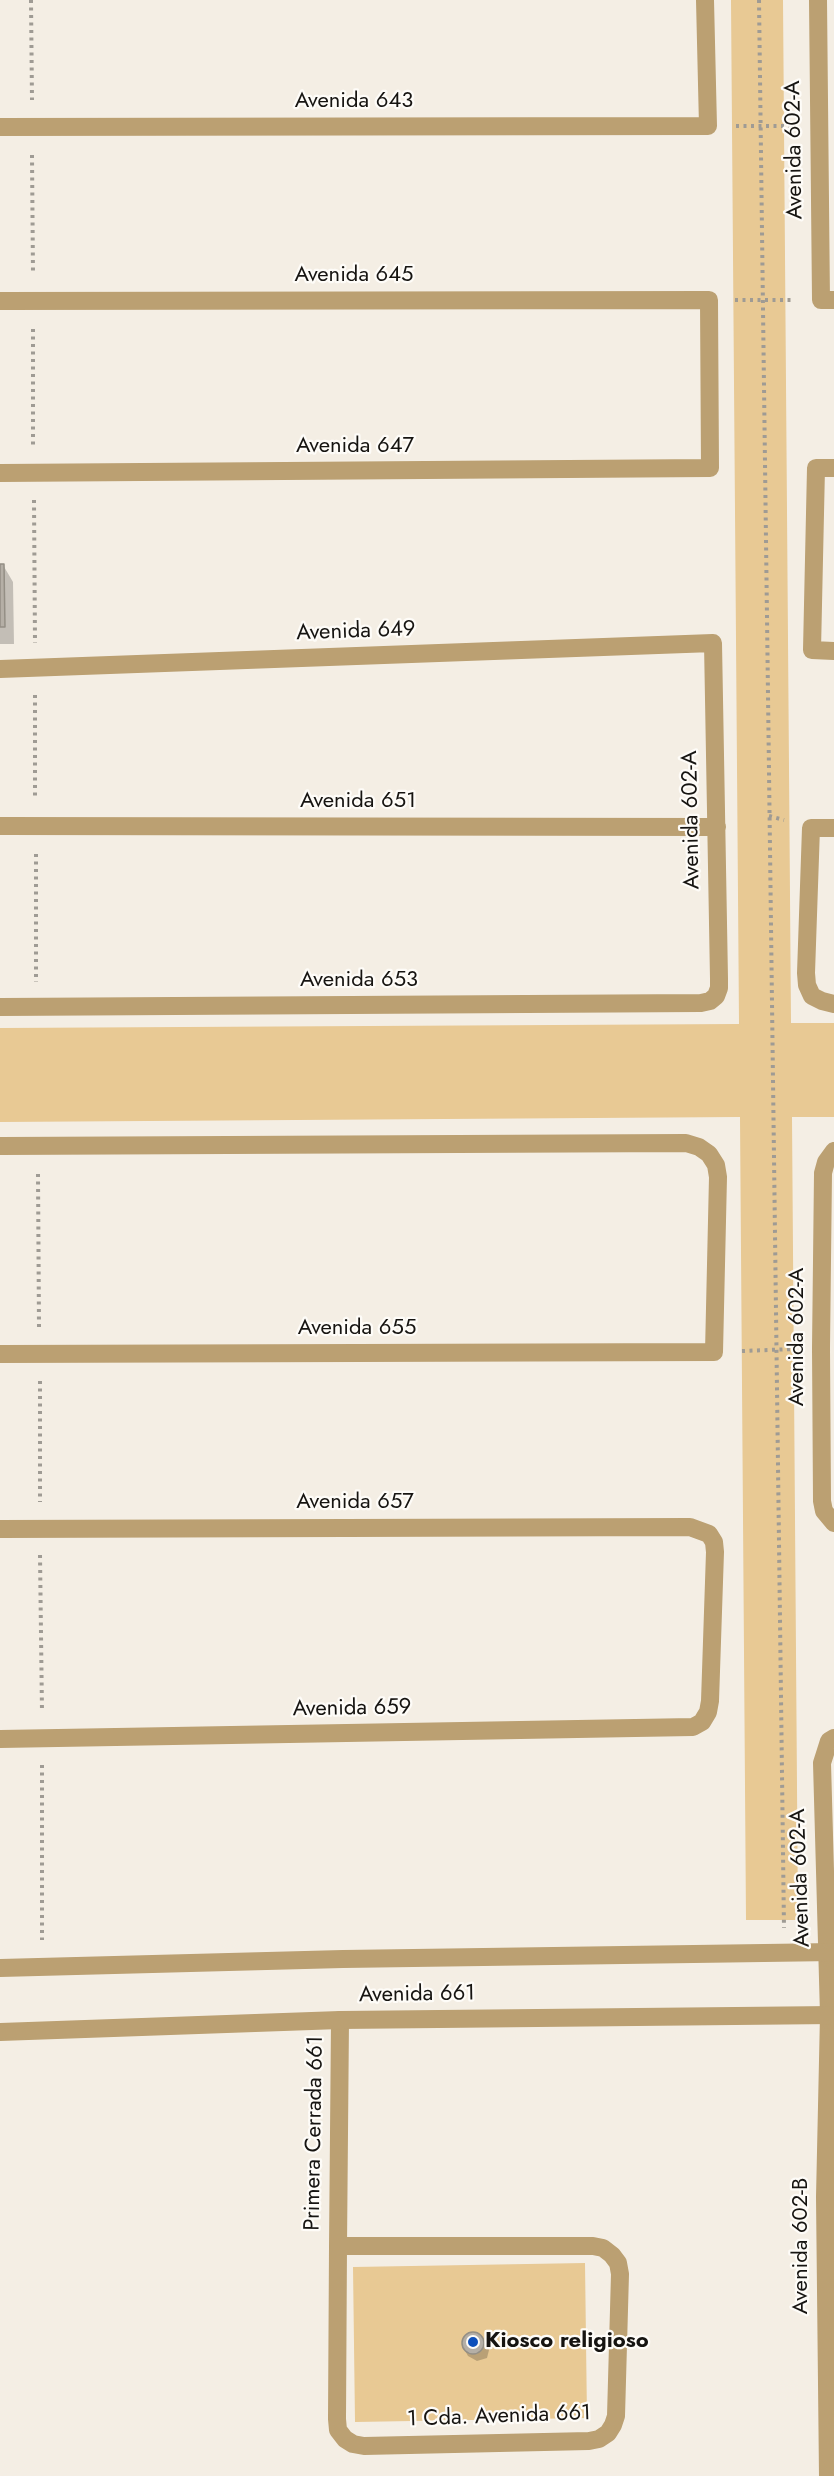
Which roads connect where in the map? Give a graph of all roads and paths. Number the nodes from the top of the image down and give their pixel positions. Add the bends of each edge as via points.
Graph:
1 (31, 0) edge
2 (705, 0) edge
3 (759, 0) edge
4 (818, 0) edge
5 (708, 126) junction
6 (761, 126) junction
7 (826, 126) edge
8 (0, 127) edge
9 (32, 127) junction
10 (709, 300) junction
11 (763, 300) junction
12 (828, 300) edge
13 (0, 301) edge
14 (33, 301) junction
15 (825, 468) edge
16 (0, 473) edge
17 (34, 473) junction
18 (713, 643) joint
19 (834, 651) edge
20 (35, 668) junction
21 (0, 669) edge
22 (36, 825) junction
23 (0, 826) edge
24 (717, 827) junction
25 (834, 828) edge
26 (716, 996) joint
27 (834, 1004) edge
28 (0, 1006) edge
29 (36, 1006) junction
30 (0, 1146) edge
31 (832, 1152) edge
32 (827, 1348) edge
33 (776, 1350) junction
34 (714, 1352) junction
35 (0, 1354) edge
36 (832, 1521) edge
37 (0, 1529) edge
38 (702, 1722) joint
39 (0, 1739) edge
40 (832, 1739) edge
41 (784, 1952) junction
42 (831, 1952) edge
43 (0, 1968) edge
44 (831, 2015) edge
45 (340, 2020) junction
46 (0, 2032) edge
47 (338, 2246) junction
48 (828, 2476) edge

1 - 9 path
2 - 5 street
3 - 6 path
4 - 7 street, Avenida 602-A
5 - 6 path
5 - 9 street, Avenida 643
6 - 7 path
6 - 11 path
7 - 12 street, Avenida 602-A
8 - 9 street, Avenida 643
9 - 14 path
10 - 11 path
10 - 14 street, Avenida 645
10 - 17 street, Avenida 647 via 710,468
11 - 12 path
11 - 33 path
13 - 14 street, Avenida 645
14 - 17 path
15 - 19 street via 812,650
16 - 17 street, Avenida 647
17 - 20 path
18 - 20 street, Avenida 649
18 - 24 street, Avenida 602-A
20 - 21 street, Avenida 649
20 - 22 path
22 - 23 street, Avenida 651
22 - 24 street, Avenida 651
22 - 29 path
24 - 26 street, Avenida 602-A
25 - 27 street via 811,828 806,973 812,996
26 - 29 street, Avenida 653 via 701,1003
28 - 29 street, Avenida 653
30 - 34 street via 686,1143 709,1154 718,1177
31 - 32 street, Avenida 602-A via 823,1173
32 - 33 path
32 - 36 street, Avenida 602-A via 822,1501
33 - 34 path
33 - 41 path
34 - 35 street, Avenida 655
37 - 38 street, Avenida 657 via 690,1527 710,1534 715,1552 710,1701
38 - 39 street, Avenida 659 via 671,1729
40 - 42 street, Avenida 602-A via 822,1763
41 - 42 street, Avenida 661
41 - 43 street, Avenida 661
42 - 44 street, Avenida 602-A
44 - 45 street, Avenida 661
44 - 48 street, Avenida 602-B via 825,2197
45 - 46 street, Avenida 661
45 - 47 street, Primera Cerrada 661
47 - 47 street, 1 Cda. Avenida 661 via 603,2248 618,2263 620,2274 616,2415 608,2433 589,2441 364,2446 345,2439 338,2430 337,2419

